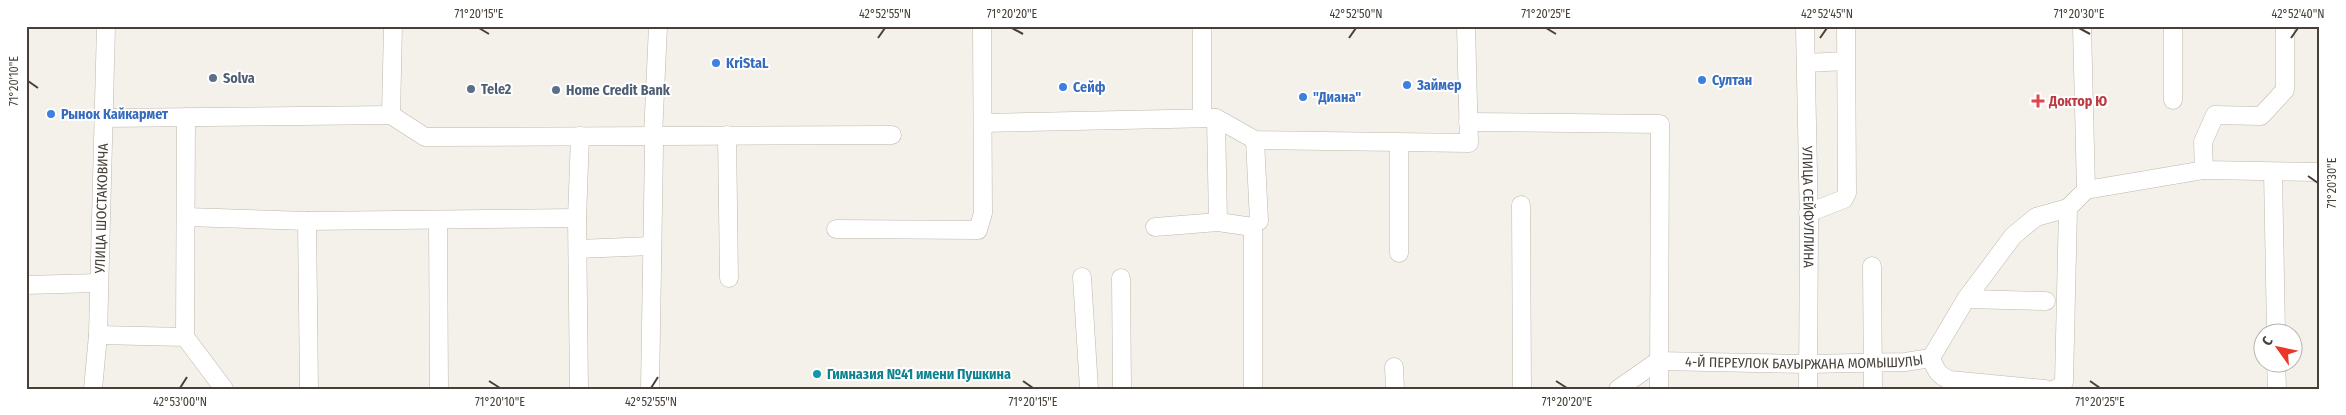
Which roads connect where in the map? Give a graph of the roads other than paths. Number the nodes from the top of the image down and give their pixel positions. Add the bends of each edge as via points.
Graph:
1 (106, 26) edge
2 (392, 26) edge
3 (658, 26) edge
4 (982, 26) edge
5 (1202, 26) edge
6 (1466, 26) edge
7 (1805, 26) edge
8 (1846, 26) edge
9 (2082, 26) edge
10 (2173, 26) edge
11 (2284, 26) edge
12 (1845, 61) junction
13 (1806, 63) junction
14 (2173, 100) dead end
15 (391, 115) junction
16 (103, 118) junction
17 (186, 118) junction
18 (1209, 118) junction
19 (1468, 122) junction
20 (983, 124) junction
21 (892, 135) dead end
22 (580, 136) junction
23 (653, 136) junction
24 (727, 136) junction
25 (1255, 140) junction
26 (1399, 144) junction
27 (2204, 170) junction
28 (2273, 172) junction
29 (2320, 172) edge
30 (2086, 190) junction
31 (1521, 205) dead end
32 (2068, 208) junction
33 (1808, 213) junction
34 (186, 218) junction
35 (577, 218) junction
36 (438, 220) junction
37 (1258, 220) dead end
38 (307, 221) junction
39 (1218, 222) junction
40 (1154, 227) dead end
41 (836, 230) dead end
42 (652, 246) junction
43 (578, 248) junction
44 (1399, 253) dead end
45 (1872, 266) dead end
46 (1082, 276) dead end
47 (729, 278) dead end
48 (1121, 278) dead end
49 (98, 283) junction
50 (26, 286) edge
51 (1966, 299) junction
52 (2046, 301) dead end
53 (2276, 322) edge
54 (98, 335) junction
55 (184, 337) junction
56 (1931, 358) junction
57 (1658, 361) junction
58 (1873, 363) junction
59 (1808, 364) junction
60 (1394, 367) dead end
61 (210, 368) junction
62 (2276, 372) edge
63 (94, 389) edge
64 (209, 389) edge
65 (224, 389) edge
66 (309, 389) edge
67 (439, 389) edge
68 (579, 389) edge
69 (650, 389) edge
70 (1089, 389) edge
71 (1122, 389) edge
72 (1253, 389) edge
73 (1394, 389) edge
74 (1522, 389) edge
75 (1618, 389) edge
76 (1659, 389) edge
77 (1808, 389) edge
78 (1873, 389) edge
79 (2045, 389) edge
80 (2055, 389) edge
81 (2277, 389) edge

1 - 16 street, УЛИЦА ШОСТАКОВИЧА
2 - 15 street
3 - 23 street
4 - 20 street
5 - 18 street
6 - 19 street
7 - 13 street, УЛИЦА СЕЙФУЛЛИНА
8 - 12 street
9 - 30 street
10 - 14 street
11 - 27 street via 2285,90 2261,116 2215,115 2203,142
12 - 13 street
12 - 33 street via 1847,193 1844,199
13 - 33 street, УЛИЦА СЕЙФУЛЛИНА
15 - 17 street
15 - 22 street via 425,137
16 - 17 street
16 - 49 street, УЛИЦА ШОСТАКОВИЧА
17 - 34 street
18 - 20 street
18 - 25 street
18 - 39 street
19 - 26 street via 1469,143
19 - 57 street via 1660,124
20 - 41 street via 984,213 978,230
21 - 24 street
22 - 23 street
22 - 35 street
23 - 24 street
23 - 42 street
24 - 47 street
25 - 26 street
25 - 37 street
26 - 44 street
27 - 28 street
27 - 30 street
28 - 29 street
28 - 53 street
30 - 32 street
31 - 74 street
32 - 51 street via 2036,217 2012,236
32 - 80 street via 2064,382
33 - 59 street, УЛИЦА СЕЙФУЛЛИНА
34 - 38 street
34 - 55 street
35 - 36 street
35 - 43 street
36 - 38 street
36 - 67 street
38 - 66 street
39 - 40 street
39 - 72 street via 1253,228
42 - 43 street
42 - 69 street
43 - 68 street
45 - 58 street
46 - 70 street
48 - 71 street
49 - 50 street
49 - 54 street, УЛИЦА ШОСТАКОВИЧА
51 - 52 street
51 - 56 street
54 - 55 street
54 - 63 street, УЛИЦА ШОСТАКОВИЧА
55 - 61 street
56 - 58 street, 4-Й ПЕРЕУЛОК БАУЫРЖАНА МОМЫШУЛЫ
56 - 79 street, 4-Й ПЕРЕУЛОК БАУЫРЖАНА МОМЫШУЛЫ via 1937,372 1950,380
57 - 59 street, 4-Й ПЕРЕУЛОК БАУЫРЖАНА МОМЫШУЛЫ
57 - 75 street
57 - 76 street
58 - 59 street, 4-Й ПЕРЕУЛОК БАУЫРЖАНА МОМЫШУЛЫ
58 - 78 street
59 - 77 street, УЛИЦА СЕЙФУЛЛИНА
60 - 73 street
61 - 64 street
61 - 65 street
62 - 81 street

